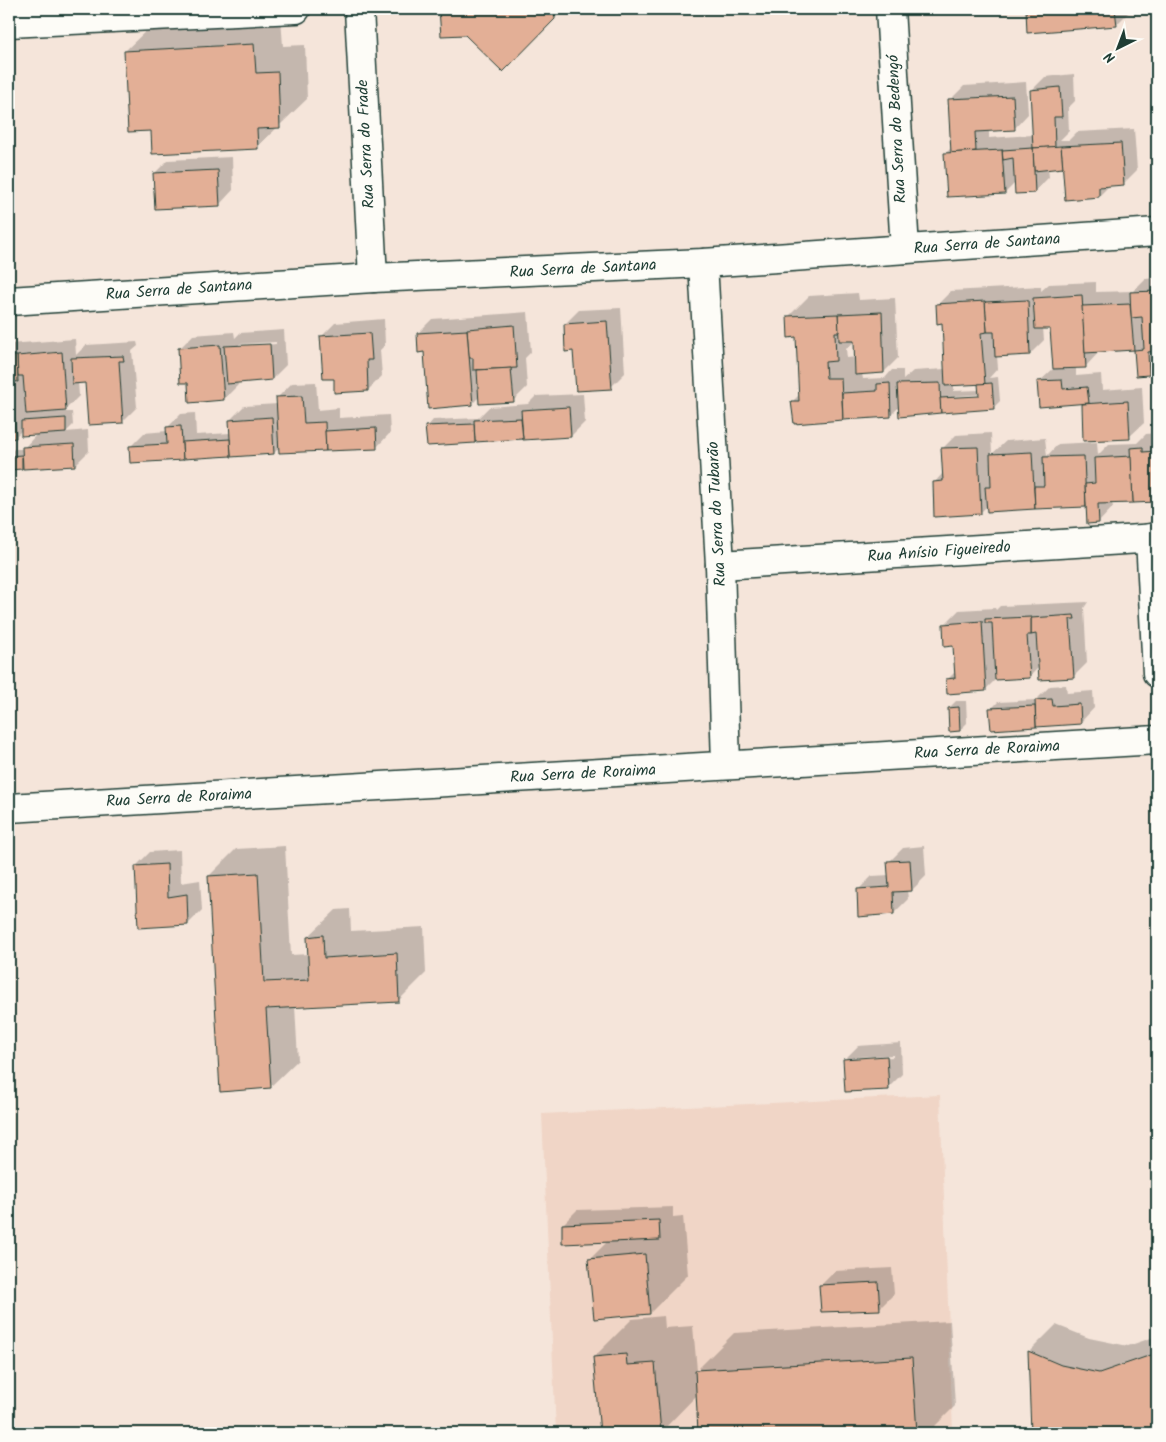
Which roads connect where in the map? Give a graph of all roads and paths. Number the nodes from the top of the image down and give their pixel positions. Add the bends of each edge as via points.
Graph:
1 (296, 9) edge
2 (359, 9) edge
3 (890, 9) edge
4 (9, 23) edge
5 (1157, 232) edge
6 (905, 250) junction
7 (703, 263) junction
8 (373, 278) junction
9 (9, 301) edge
10 (1154, 538) edge
11 (720, 565) junction
12 (1157, 673) edge
13 (1157, 740) edge
14 (726, 765) junction
15 (9, 808) edge

1 - 4 street
2 - 8 street, Rua Serra do Frade
3 - 6 street, Rua Serra do Bedengó
5 - 6 street, Rua Serra de Santana
6 - 7 street, Rua Serra de Santana
7 - 8 street, Rua Serra de Santana
7 - 11 street, Rua Serra do Tubarão
8 - 9 street, Rua Serra de Santana
10 - 11 street, Rua Anísio Figueiredo
10 - 12 street
11 - 14 street, Rua Serra do Tubarão
13 - 14 street, Rua Serra de Roraima
14 - 15 street, Rua Serra de Roraima

